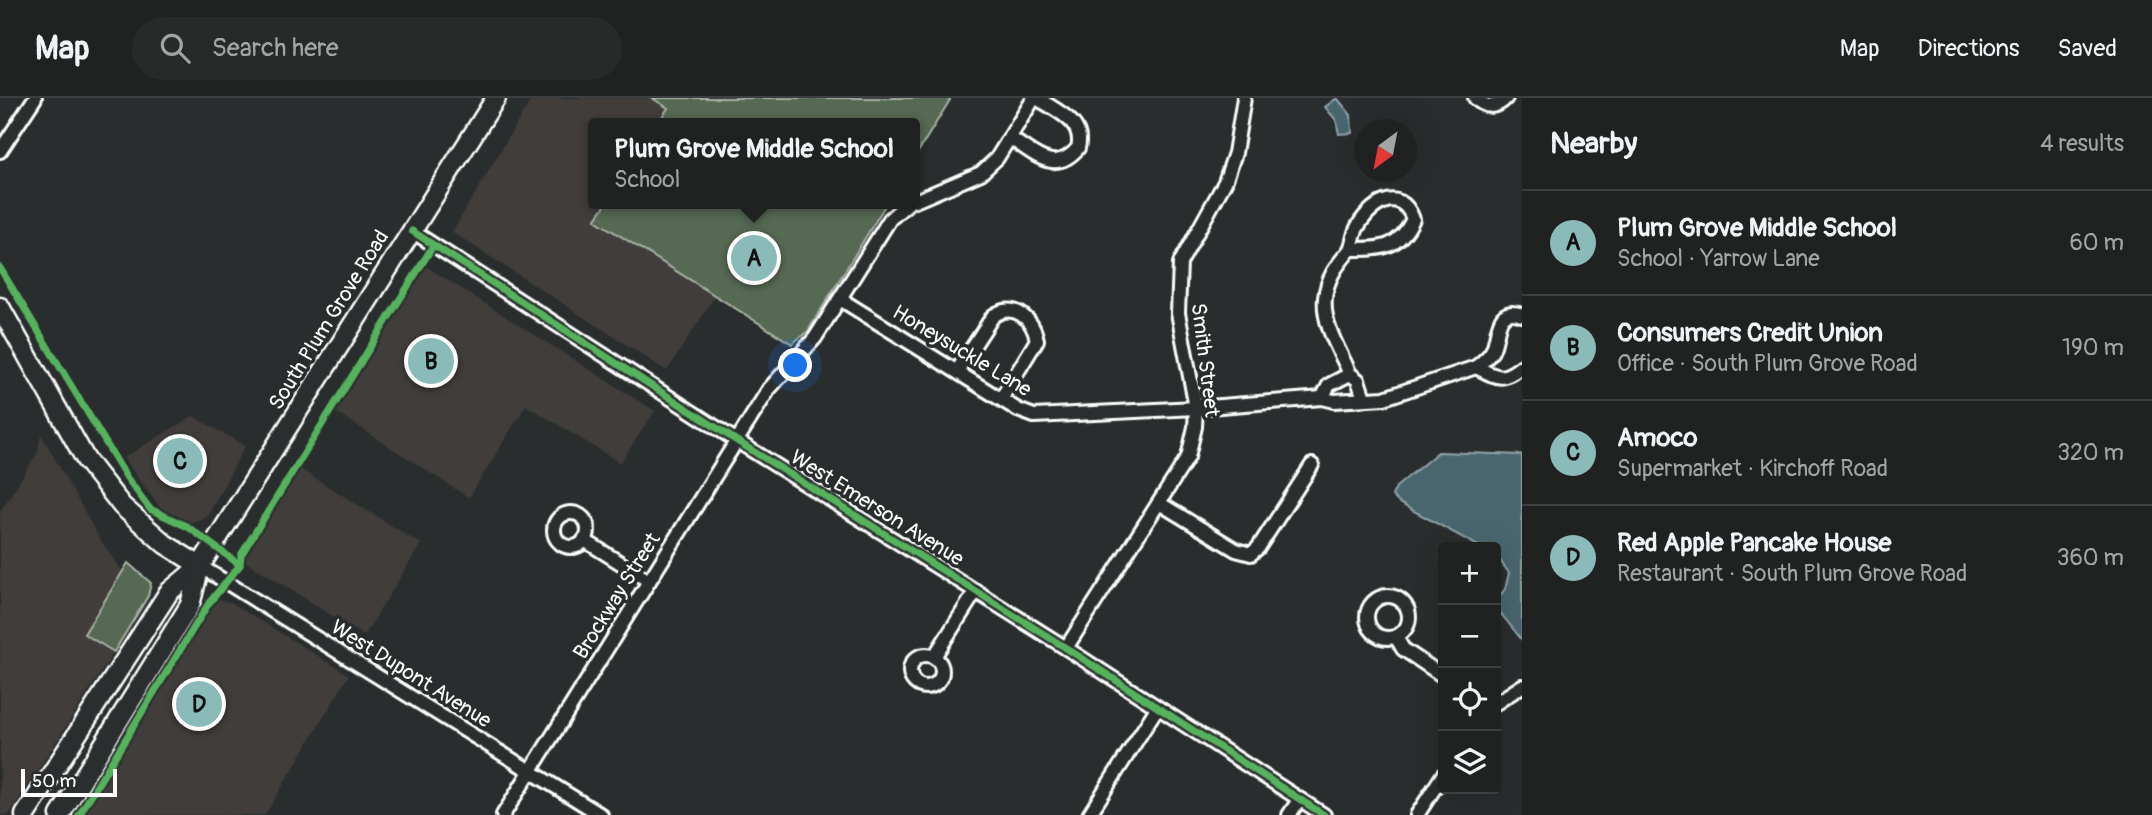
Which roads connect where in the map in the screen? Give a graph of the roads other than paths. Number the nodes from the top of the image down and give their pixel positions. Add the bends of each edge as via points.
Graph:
1 (35, 98) edge
2 (496, 98) edge
3 (1036, 98) edge
4 (1244, 98) edge
5 (1475, 98) edge
6 (1506, 98) edge
7 (1010, 138) junction
8 (0, 151) edge
9 (920, 199) edge
10 (901, 209) edge
11 (412, 231) junction
12 (1351, 249) junction
13 (840, 299) junction
14 (0, 307) edge
15 (1522, 315) edge
16 (1522, 366) edge
17 (1476, 367) junction
18 (957, 371) junction
19 (1350, 374) junction
20 (1322, 398) junction
21 (1364, 398) junction
22 (1001, 399) junction
23 (1196, 408) junction
24 (737, 441) junction
25 (1312, 465) dead end
26 (1158, 503) junction
27 (584, 540) dead end
28 (200, 566) junction
29 (649, 582) junction
30 (976, 591) junction
31 (1396, 637) dead end
32 (1066, 648) junction
33 (934, 657) dead end
34 (1438, 673) edge
35 (1522, 686) edge
36 (1501, 700) edge
37 (1157, 708) junction
38 (531, 771) junction
39 (1438, 783) edge
40 (1299, 800) junction
41 (25, 815) edge
42 (60, 815) edge
43 (503, 815) edge
44 (601, 815) edge
45 (1088, 815) edge
46 (1289, 815) edge
47 (1324, 815) edge
48 (1417, 815) edge

1 - 8 street
2 - 11 main road, South Plum Grove Road
3 - 7 street
3 - 7 street via 1075,124 1078,148 1055,163
4 - 23 street, Smith Street via 1225,182 1180,263 1178,313
5 - 6 street via 1490,106
7 - 9 street via 981,173
10 - 13 street, Brockway Street via 890,219
11 - 24 street, West Emerson Avenue
11 - 28 main road, South Plum Grove Road
12 - 12 street via 1397,242 1413,219 1409,208 1399,200 1372,209 1354,233
12 - 19 street via 1336,265 1325,298 1331,331
13 - 18 street, Honeysuckle Lane
13 - 24 street, Brockway Street via 815,338 769,389
14 - 28 main road via 86,460 122,506 165,544
15 - 17 street via 1515,312 1503,317 1493,349
16 - 17 street via 1502,378
17 - 21 street, Honeysuckle Lane via 1392,396
18 - 22 street, Honeysuckle Lane
18 - 22 street via 993,316 1016,311 1031,322 1037,340
19 - 20 street via 1329,384
19 - 21 street via 1358,380
20 - 21 street, Honeysuckle Lane
20 - 23 street, Honeysuckle Lane
22 - 23 street, Honeysuckle Lane via 1034,416
23 - 26 street, Smith Street via 1188,457
24 - 29 street, Brockway Street
24 - 30 street, West Emerson Avenue
25 - 26 street via 1251,554 1236,550
26 - 32 street, Smith Street
27 - 29 street
28 - 38 street, West Dupont Avenue
28 - 41 main road, South Plum Grove Road via 169,592
28 - 42 main road, South Plum Grove Road via 190,605
29 - 38 street, Brockway Street
30 - 32 street, West Emerson Avenue
30 - 33 street
31 - 34 street via 1403,649
32 - 37 street, West Emerson Avenue
35 - 36 street
37 - 40 street, West Emerson Avenue
37 - 45 street
38 - 43 street, Brockway Street
38 - 44 street, West Dupont Avenue
39 - 48 street
40 - 46 street
40 - 47 street, West Emerson Avenue

